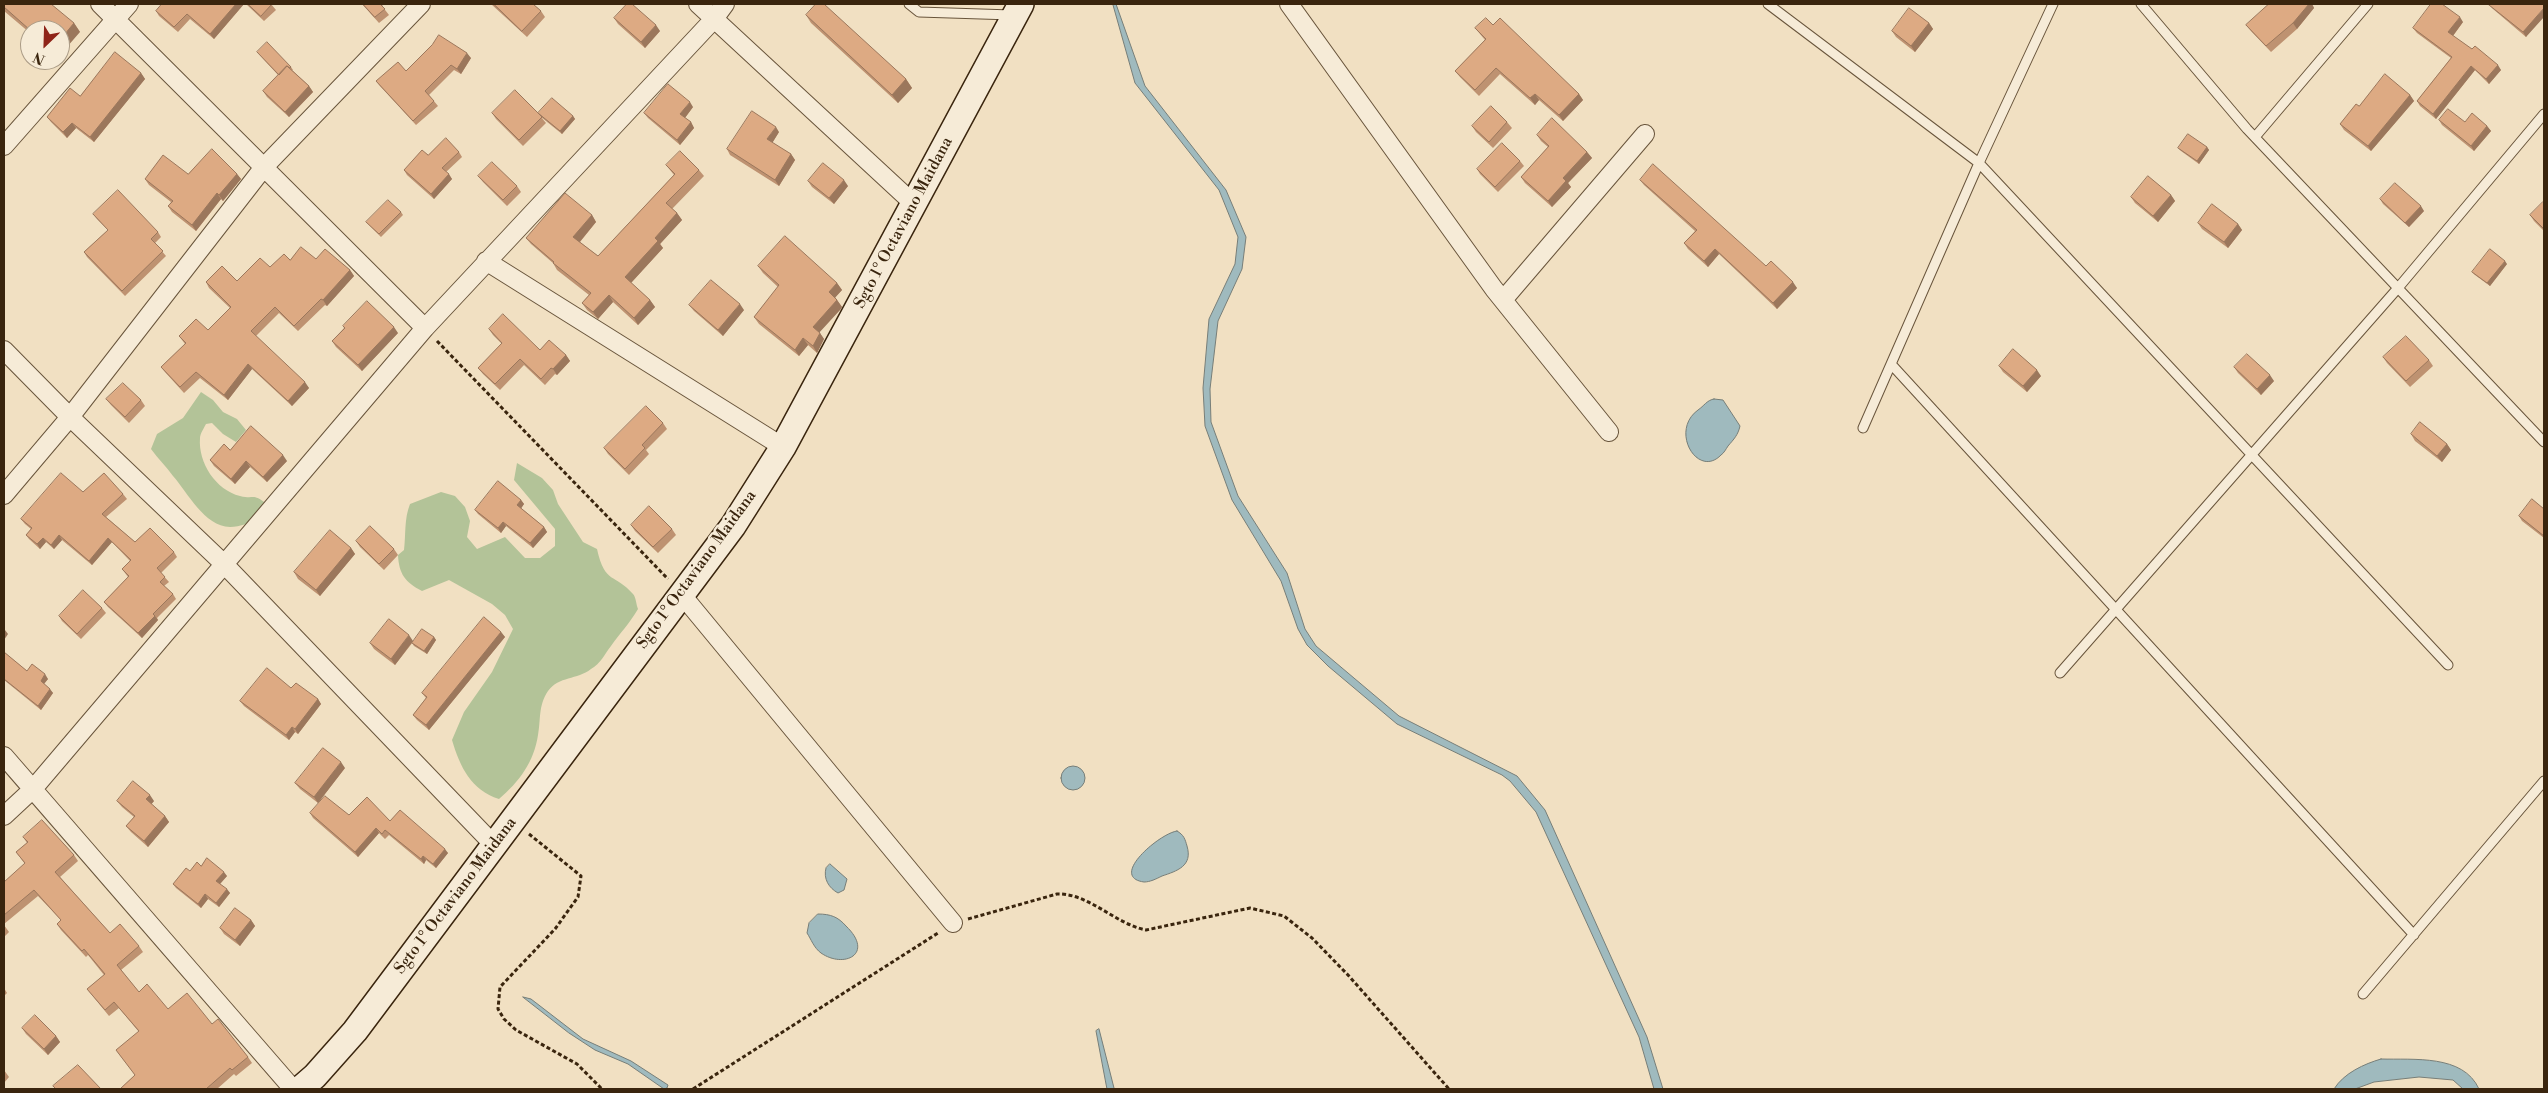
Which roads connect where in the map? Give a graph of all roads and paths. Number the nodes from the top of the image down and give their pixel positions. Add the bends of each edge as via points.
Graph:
1 (100, 4) edge
2 (129, 4) edge
3 (421, 4) edge
4 (698, 4) edge
5 (725, 4) edge
6 (909, 4) edge
7 (1289, 4) edge
8 (1768, 4) edge
9 (2053, 4) edge
10 (2141, 4) edge
11 (2368, 4) edge
12 (1018, 10) edge
13 (115, 18) junction
14 (714, 19) junction
15 (2544, 114) edge
16 (1646, 134) dead end
17 (2255, 137) junction
18 (4, 146) edge
19 (1979, 163) junction
20 (264, 166) junction
21 (914, 204) junction
22 (486, 262) junction
23 (2398, 288) junction
24 (1503, 300) junction
25 (425, 328) junction
26 (4, 350) edge
27 (1891, 364) junction
28 (70, 417) junction
29 (1863, 428) dead end
30 (1609, 432) dead end
31 (2544, 442) edge
32 (783, 447) junction
33 (2252, 455) junction
34 (4, 494) edge
35 (224, 564) junction
36 (682, 595) junction
37 (2116, 609) junction
38 (2448, 665) dead end
39 (2060, 673) dead end
40 (4, 756) edge
41 (2544, 780) edge
42 (33, 789) junction
43 (4, 816) edge
44 (513, 821) junction
45 (494, 845) junction
46 (953, 923) junction
47 (2414, 934) junction
48 (2363, 994) dead end
49 (312, 1083) edge
50 (293, 1089) edge
51 (602, 1089) edge
52 (693, 1089) edge
53 (1449, 1089) edge

1 - 13 street
2 - 13 street
3 - 20 street
4 - 14 street
5 - 14 street
6 - 12 lane via 919,12
7 - 24 street
8 - 19 lane
9 - 19 lane
10 - 17 lane
11 - 17 lane
12 - 21 main road, Sgto 1° Octaviano Maidana
13 - 18 street
13 - 20 street
14 - 21 street
14 - 22 street
15 - 23 lane
16 - 24 street
17 - 23 lane
19 - 27 lane
19 - 33 lane
20 - 25 street
20 - 28 street
21 - 32 main road, Sgto 1° Octaviano Maidana
22 - 25 street
22 - 32 street
23 - 31 lane
23 - 33 lane
24 - 30 street
25 - 35 street
25 - 36 path
26 - 28 street
27 - 29 lane
27 - 37 lane
28 - 34 street
28 - 35 street
32 - 36 main road, Sgto 1° Octaviano Maidana via 733,526
33 - 37 lane
33 - 38 lane
35 - 42 street
35 - 45 street
36 - 44 main road, Sgto 1° Octaviano Maidana
36 - 46 street
37 - 39 lane
37 - 47 lane
40 - 42 street
41 - 47 lane
42 - 43 street
42 - 50 street
44 - 45 main road, Sgto 1° Octaviano Maidana
44 - 51 path via 581,876 578,897 555,929 500,987 498,1009 516,1030 577,1064
45 - 49 main road, Sgto 1° Octaviano Maidana via 355,1031
46 - 52 path
46 - 53 path via 1071,893 1132,927 1146,930 1250,908 1284,916 1312,938 1348,975
47 - 48 lane

